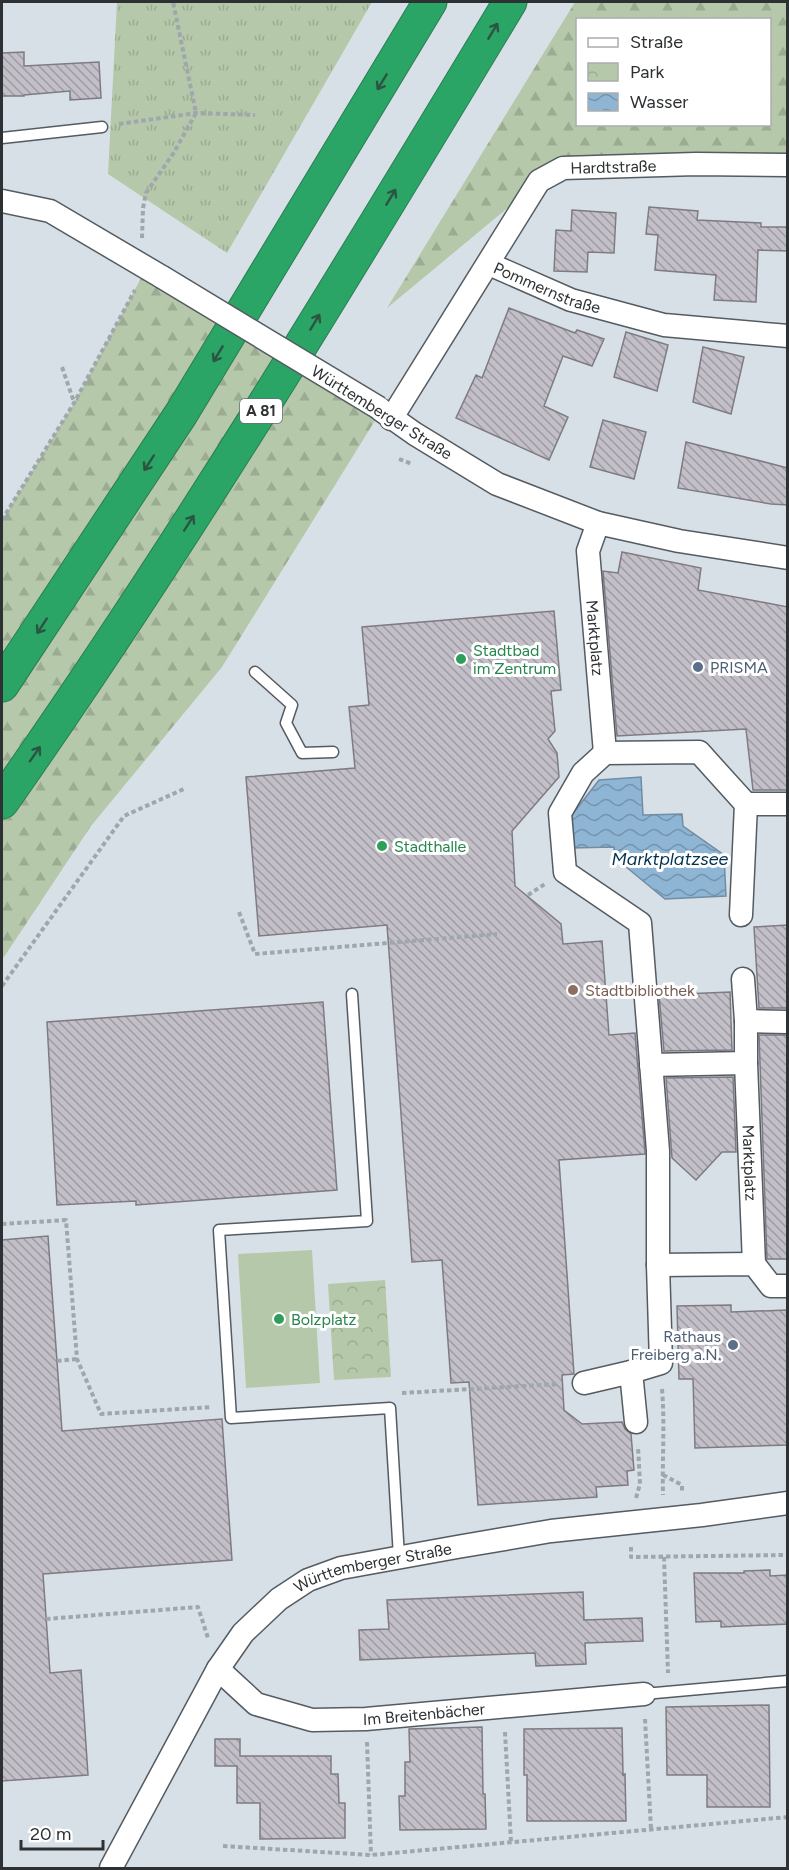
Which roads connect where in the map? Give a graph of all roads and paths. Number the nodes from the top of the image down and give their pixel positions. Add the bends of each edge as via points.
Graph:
1 (173, 2) edge
2 (430, 2) edge
3 (510, 2) edge
4 (196, 113) junction
5 (255, 115) dead end
6 (102, 127) joint
7 (2, 138) edge
8 (788, 165) edge
9 (2, 201) edge
10 (489, 264) junction
11 (154, 272) junction
12 (788, 336) edge
13 (62, 367) dead end
14 (74, 403) junction
15 (385, 414) junction
16 (2, 520) edge
17 (598, 523) junction
18 (788, 558) edge
19 (255, 672) dead end
20 (2, 686) edge
21 (333, 752) dead end
22 (605, 753) junction
23 (186, 788) dead end
24 (2, 802) edge
25 (746, 804) junction
26 (788, 804) edge
27 (239, 912) dead end
28 (741, 915) dead end
29 (497, 934) dead end
30 (743, 979) dead end
31 (2, 986) edge
32 (352, 994) dead end
33 (746, 1021) junction
34 (788, 1022) edge
35 (746, 1063) junction
36 (651, 1065) junction
37 (2, 1224) edge
38 (754, 1264) junction
39 (658, 1265) junction
40 (788, 1286) edge
41 (77, 1359) junction
42 (57, 1361) dead end
43 (661, 1363) junction
44 (631, 1372) junction
45 (584, 1383) joint
46 (406, 1393) dead end
47 (231, 1405) junction
48 (636, 1422) joint
49 (640, 1484) dead end
50 (663, 1496) dead end
51 (788, 1503) edge
52 (788, 1555) edge
53 (399, 1557) junction
54 (631, 1557) dead end
55 (664, 1557) junction
56 (46, 1619) dead end
57 (218, 1669) junction
58 (788, 1681) edge
59 (669, 1692) junction
60 (644, 1694) junction
61 (504, 1707) junction
62 (366, 1719) junction
63 (788, 1817) edge
64 (651, 1830) junction
65 (511, 1842) junction
66 (223, 1846) dead end
67 (370, 1855) junction
68 (111, 1869) edge

1 - 4 path
2 -> 20 highway via 181,414
24 -> 3 highway, A 81 via 237,449
4 - 5 path
4 - 6 path
4 - 11 path via 146,193 142,240
6 - 7 lane
8 - 10 street, Hardtstraße via 563,168 539,182
9 - 11 street, Württemberger Straße via 50,211
10 - 12 street, Pommernstraße via 571,300 664,325
10 - 15 street, Pommernstraße
11 - 14 path
11 - 15 street, Württemberger Straße, bridge
13 - 14 path
14 - 16 path
15 - 17 street, Württemberger Straße via 497,484
17 - 18 street, Württemberger Straße via 679,541
17 - 22 street, Marktplatz via 588,551
19 - 21 lane via 292,705 286,723 302,753
22 - 25 street via 699,752
22 - 36 street via 583,773 560,813 565,872 640,922
23 - 31 path via 124,816
25 - 26 street
25 - 28 street
27 - 29 path via 255,954
30 - 33 street, Marktplatz
32 - 47 lane via 367,1221 219,1230
33 - 34 street
33 - 35 street, Marktplatz
35 - 36 street
35 - 38 street, Marktplatz
36 - 39 street via 658,1151
37 - 41 path via 66,1220
38 - 39 street
38 - 40 street via 771,1286
39 - 43 street
41 - 42 path
41 - 47 path via 101,1414
43 - 44 street
43 - 50 path
44 - 45 street
44 - 48 street
45 - 46 path
47 - 53 lane via 231,1418 390,1408
48 - 49 path
51 - 53 street, Württemberger Straße via 551,1532
52 - 55 path
53 - 57 street, Württemberger Straße via 341,1568 308,1580 279,1599 243,1633
54 - 55 path
55 - 59 path
56 - 57 path via 198,1607
57 - 62 street, Im Breitenbächer via 256,1704 312,1720
57 - 68 street, Württemberger Straße
58 - 59 lane
59 - 60 lane
60 - 61 street, Im Breitenbächer
60 - 64 path
61 - 62 street, Im Breitenbächer
61 - 65 path
62 - 67 path
63 - 64 path
64 - 65 path
65 - 67 path
66 - 67 path

